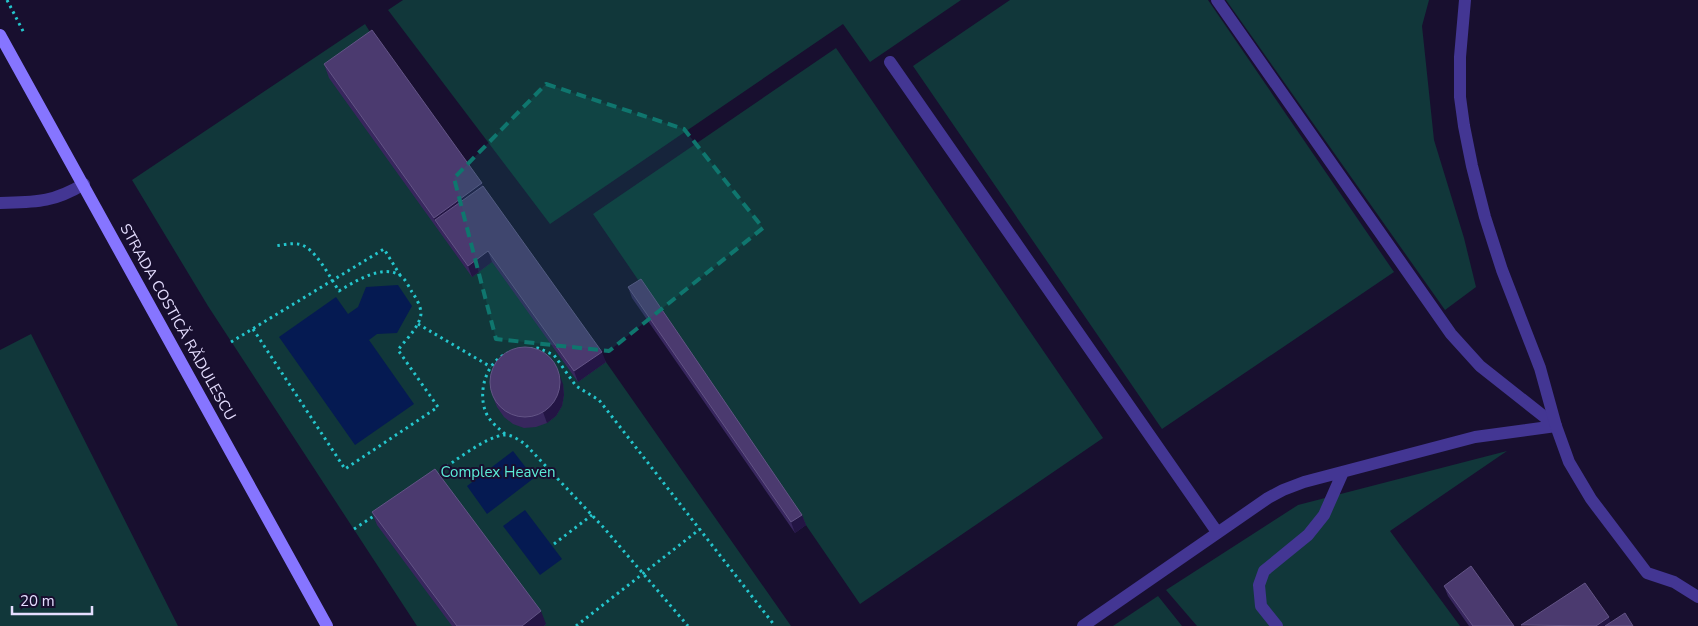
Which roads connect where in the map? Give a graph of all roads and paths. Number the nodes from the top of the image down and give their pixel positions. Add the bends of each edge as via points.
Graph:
1 (1217, 0) edge
2 (1465, 0) edge
3 (0, 35) edge
4 (890, 62) dead end
5 (84, 184) junction
6 (0, 203) edge
7 (275, 246) dead end
8 (400, 276) junction
9 (332, 280) junction
10 (418, 324) junction
11 (254, 329) junction
12 (231, 342) dead end
13 (491, 367) junction
14 (1556, 426) junction
15 (504, 434) junction
16 (1343, 472) junction
17 (432, 477) edge
18 (377, 513) edge
19 (592, 515) junction
20 (354, 529) dead end
21 (700, 529) junction
22 (1217, 532) junction
23 (554, 544) dead end
24 (643, 574) junction
25 (1698, 597) edge
26 (328, 626) edge
27 (576, 626) edge
28 (688, 626) edge
29 (775, 626) edge
30 (1083, 626) edge
31 (1277, 626) edge

1 - 14 street via 1451,334 1480,366
2 - 14 street via 1460,97 1468,148 1485,217 1540,368
3 - 5 street, STRADA COSTICĂ RĂDULESCU
4 - 22 street
5 - 6 street via 66,195 39,202
5 - 26 street, STRADA COSTICĂ RĂDULESCU
7 - 9 path via 300,244 311,251
8 - 9 path via 388,272 369,274 339,291
8 - 9 path via 384,249
8 - 10 path via 418,302 421,312
9 - 11 path
10 - 11 path via 398,350 438,407 345,469
10 - 13 path
11 - 12 path
13 - 15 path via 484,381 482,396 485,411
13 - 21 path via 504,355 520,348 538,348 554,355 576,386 599,400
14 - 16 street via 1475,437
14 - 25 street via 1569,462 1591,499 1647,572 1674,582
15 - 17 path via 488,440
15 - 19 path via 525,444
16 - 22 street via 1283,490
16 - 31 street via 1324,515 1308,534 1264,571 1259,585 1261,606
18 - 20 path
19 - 23 path
19 - 24 path
21 - 24 path
21 - 29 path
22 - 30 street
24 - 27 path
24 - 28 path

